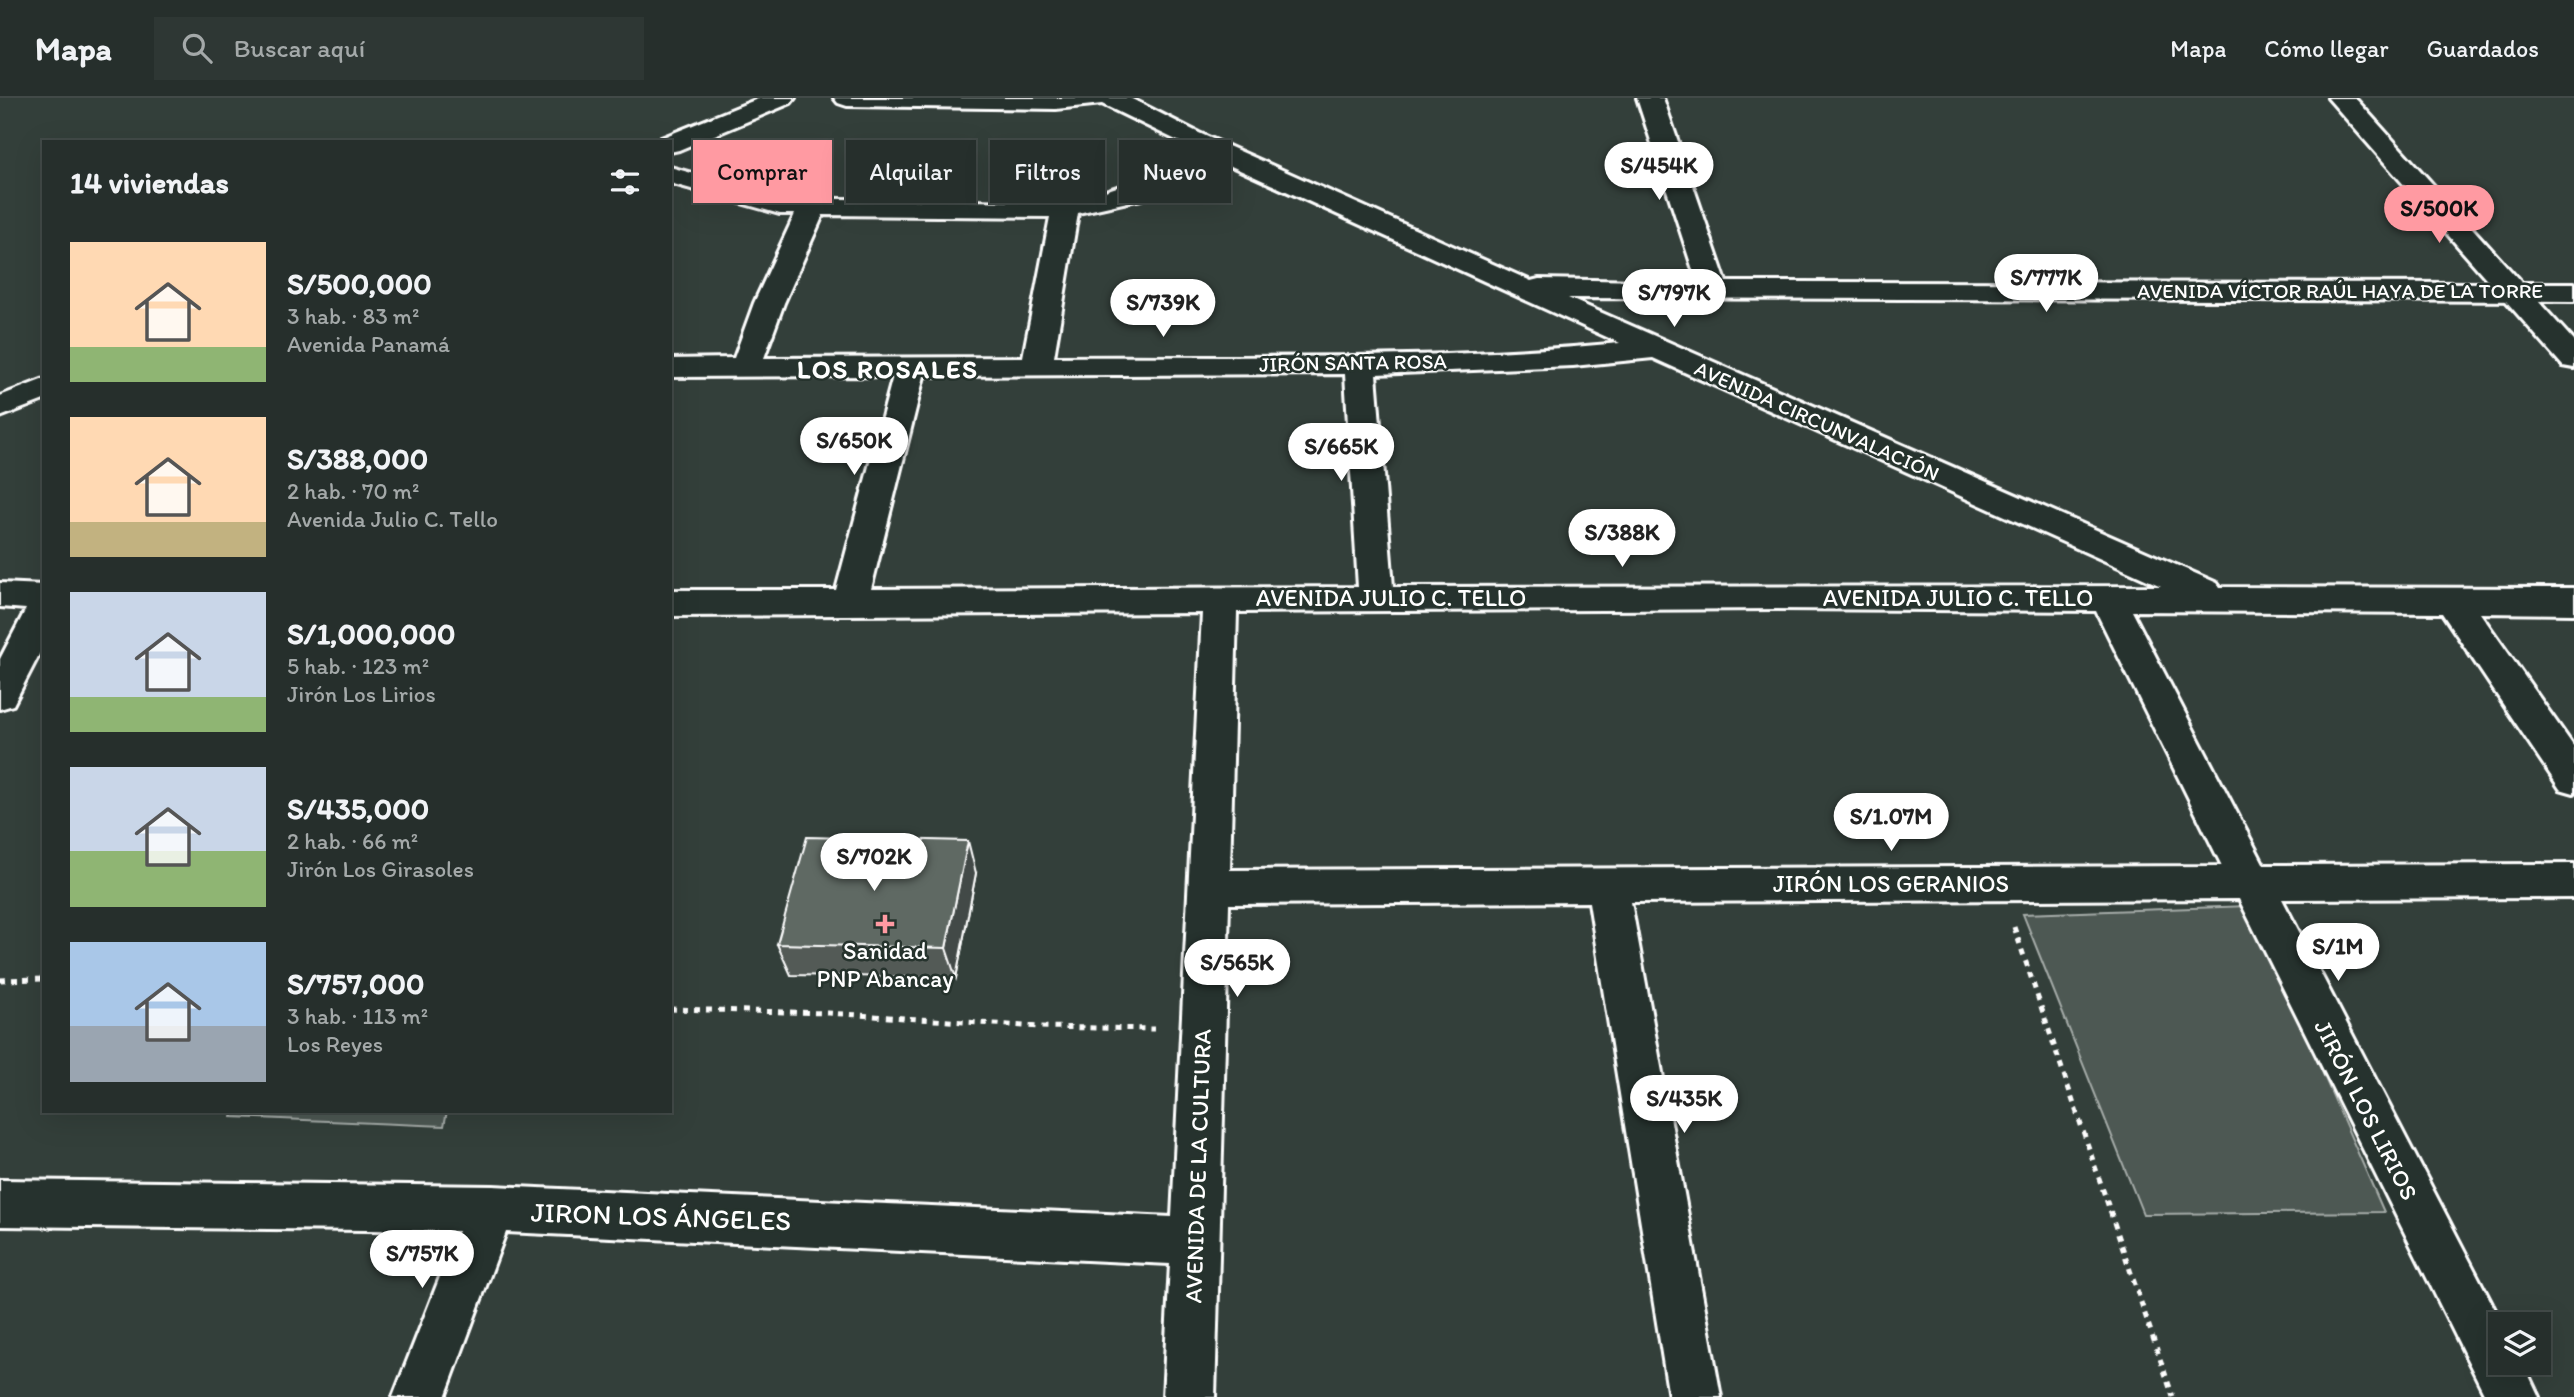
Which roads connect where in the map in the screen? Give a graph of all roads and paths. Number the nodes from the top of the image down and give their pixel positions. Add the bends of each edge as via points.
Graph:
1 (782, 98) edge
2 (847, 98) edge
3 (1094, 98) edge
4 (1110, 98) edge
5 (1650, 98) edge
6 (2341, 98) edge
7 (1195, 140) edge
8 (672, 143) edge
9 (1231, 157) edge
10 (672, 176) edge
11 (1119, 198) edge
12 (812, 208) junction
13 (1065, 208) junction
14 (1519, 287) junction
15 (1714, 290) junction
16 (2574, 292) edge
17 (2515, 293) junction
18 (1657, 349) junction
19 (2574, 359) edge
20 (1360, 365) junction
21 (911, 366) junction
22 (1037, 366) junction
23 (746, 367) junction
24 (672, 368) edge
25 (42, 390) edge
26 (0, 407) edge
27 (0, 595) edge
28 (42, 597) edge
29 (1220, 598) junction
30 (1377, 598) junction
31 (2106, 598) junction
32 (2220, 599) junction
33 (2453, 601) junction
34 (2574, 601) edge
35 (850, 602) junction
36 (672, 603) edge
37 (42, 613) edge
38 (0, 695) edge
39 (2574, 778) edge
40 (2574, 881) edge
41 (2250, 883) junction
42 (2000, 884) junction
43 (1607, 885) junction
44 (1208, 887) junction
45 (42, 979) edge
46 (0, 980) edge
47 (672, 1009) edge
48 (1203, 1031) junction
49 (0, 1203) edge
50 (491, 1209) junction
51 (1195, 1241) junction
52 (419, 1397) edge
53 (1189, 1397) edge
54 (1695, 1397) edge
55 (2173, 1397) edge
56 (2513, 1397) edge

1 - 8 street
2 - 3 street
4 - 7 street, AVENIDA CIRCUNVALACIÓN
5 - 15 street
6 - 17 street
9 - 14 street, AVENIDA CIRCUNVALACIÓN
10 - 12 street via 780,206
11 - 13 street
12 - 13 street
12 - 23 street
13 - 22 street
14 - 15 street, AVENIDA VÍCTOR RAÚL HAYA DE LA TORRE
14 - 18 street, AVENIDA CIRCUNVALACIÓN
15 - 17 street, AVENIDA VÍCTOR RAÚL HAYA DE LA TORRE
16 - 17 street, AVENIDA VÍCTOR RAÚL HAYA DE LA TORRE
17 - 19 street
18 - 20 street, JIRÓN SANTA ROSA
18 - 32 street, AVENIDA CIRCUNVALACIÓN
20 - 22 street, JIRÓN SANTA ROSA
20 - 30 street
21 - 22 street, JIRÓN SANTA ROSA
21 - 23 street, JIRÓN SANTA ROSA
21 - 35 street
23 - 24 street, JIRÓN SANTA ROSA
25 - 26 street
27 - 28 street
29 - 30 street, AVENIDA JULIO C. TELLO
29 - 35 street, AVENIDA JULIO C. TELLO
29 - 44 street, AVENIDA DE LA CULTURA
30 - 31 street, AVENIDA JULIO C. TELLO
31 - 32 street, AVENIDA JULIO C. TELLO
31 - 41 street, JIRÓN LOS LIRIOS
32 - 33 street, AVENIDA JULIO C. TELLO
33 - 34 street, AVENIDA JULIO C. TELLO
33 - 39 street
35 - 36 street, AVENIDA JULIO C. TELLO
37 - 38 street
40 - 41 street, JIRÓN LOS GERANIOS
41 - 42 street, JIRÓN LOS GERANIOS
41 - 56 street, JIRÓN LOS LIRIOS
42 - 43 street, JIRÓN LOS GERANIOS
42 - 55 path
43 - 44 street, JIRÓN LOS GERANIOS
43 - 54 street
44 - 48 street, AVENIDA DE LA CULTURA
45 - 46 path
47 - 48 path
48 - 51 street, AVENIDA DE LA CULTURA
49 - 50 street, JIRON LOS ÁNGELES
50 - 51 street, JIRON LOS ÁNGELES
50 - 52 street
51 - 53 street, AVENIDA DE LA CULTURA

